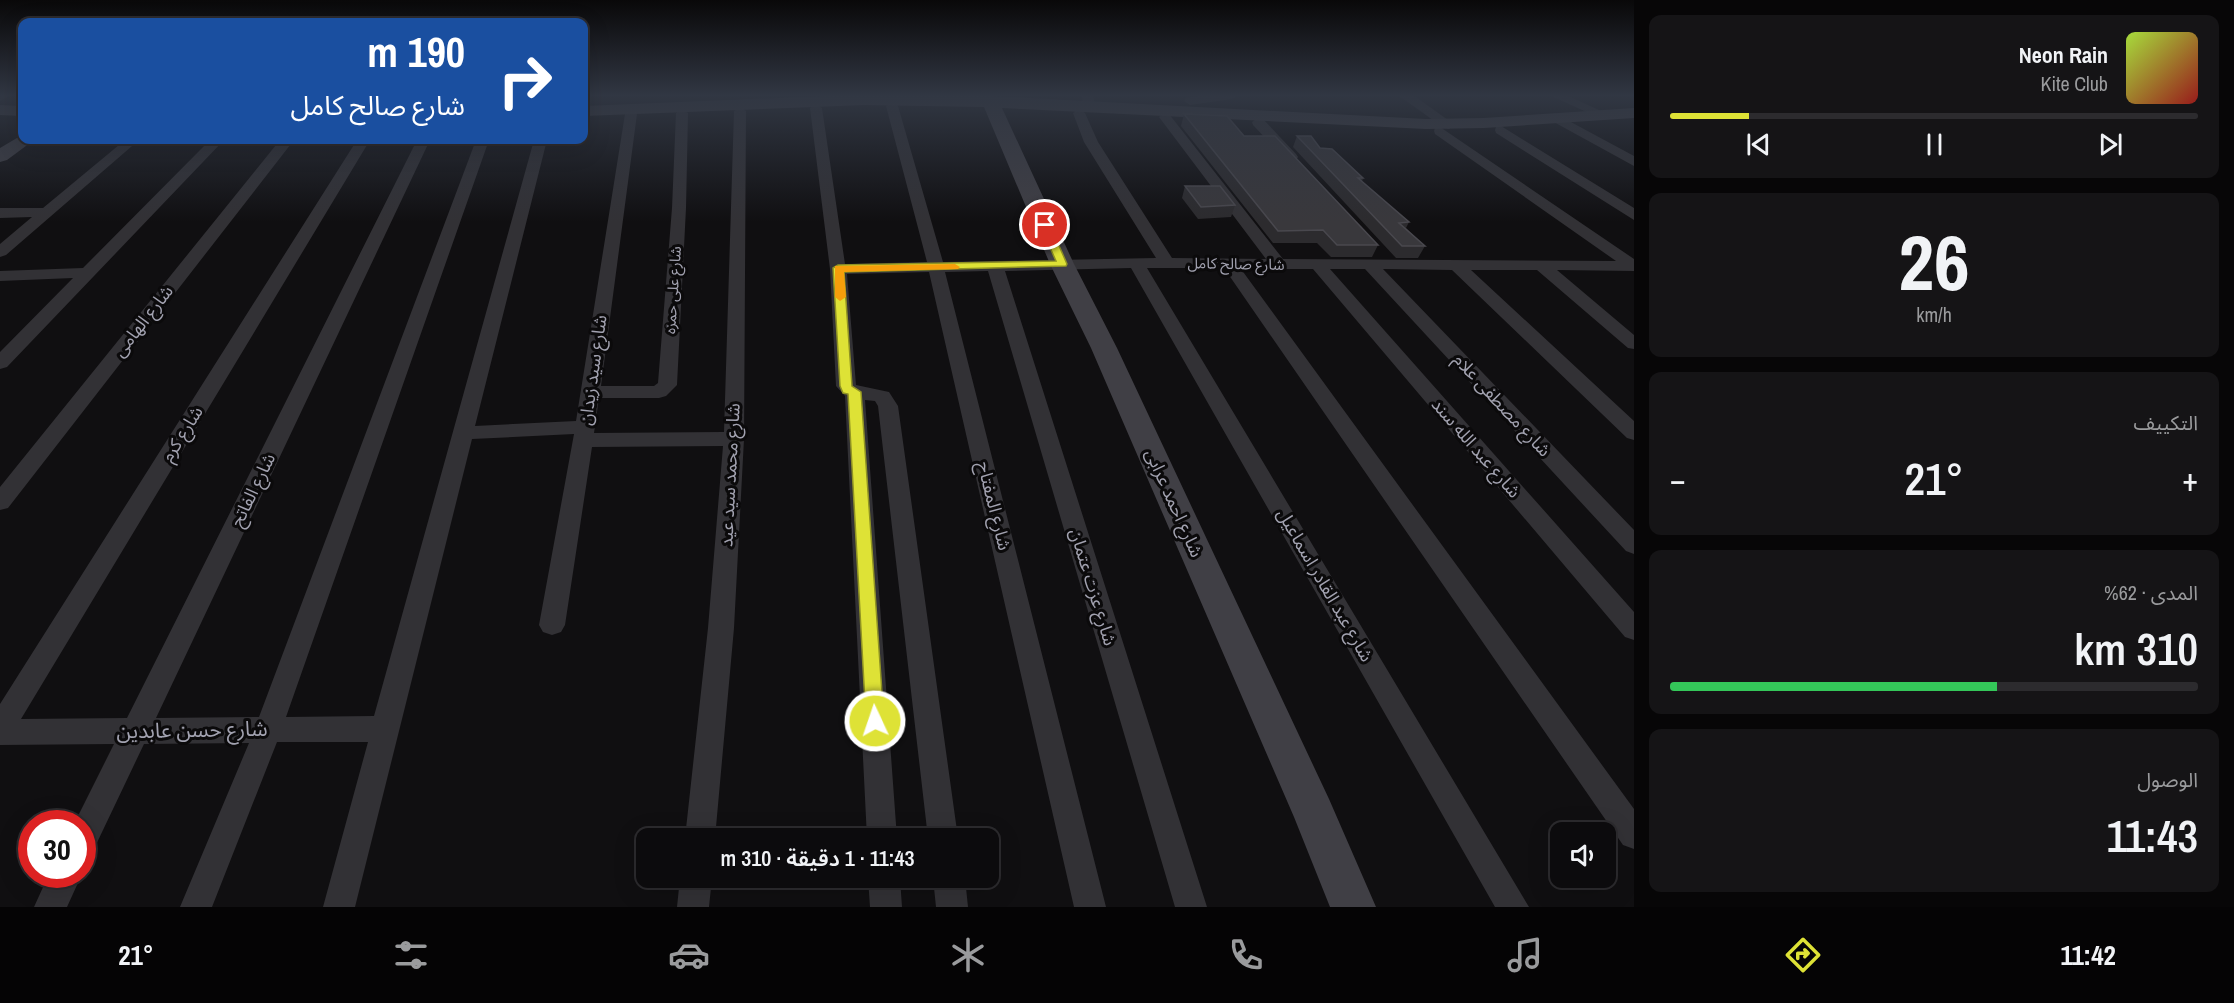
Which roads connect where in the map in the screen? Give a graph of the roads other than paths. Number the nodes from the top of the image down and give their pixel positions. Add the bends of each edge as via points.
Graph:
1 (628, 137) edge
2 (680, 137) edge
3 (740, 137) edge
4 (823, 137) edge
5 (900, 137) edge
6 (997, 137) edge
7 (1090, 137) edge
8 (1181, 137) edge
9 (1272, 137) edge
10 (1456, 137) edge
11 (1512, 137) edge
12 (1590, 137) edge
13 (19, 144) edge
14 (127, 144) edge
15 (214, 144) edge
16 (284, 144) edge
17 (361, 144) edge
18 (421, 144) edge
19 (481, 144) edge
20 (539, 144) edge
21 (0, 156) edge
22 (1634, 162) edge
23 (1300, 168) edge
24 (46, 212) junction
25 (0, 213) edge
26 (1634, 215) edge
27 (0, 252) edge
28 (1374, 258) junction
29 (1136, 263) junction
30 (1167, 263) junction
31 (1062, 264) junction
32 (1229, 264) junction
33 (1278, 264) junction
34 (1318, 265) junction
35 (1456, 265) junction
36 (1541, 265) junction
37 (995, 266) junction
38 (936, 267) junction
39 (838, 268) junction
40 (1630, 269) edge
41 (87, 273) junction
42 (0, 276) edge
43 (1634, 344) edge
44 (0, 363) edge
45 (590, 392) junction
46 (855, 392) junction
47 (465, 433) junction
48 (584, 433) junction
49 (1634, 433) edge
50 (734, 440) junction
51 (0, 502) edge
52 (1634, 545) edge
53 (552, 625) dead end
54 (1634, 630) edge
55 (384, 729) junction
56 (0, 730) edge
57 (268, 730) junction
58 (135, 731) junction
59 (96, 811) edge
60 (701, 828) edge
61 (881, 828) edge
62 (943, 828) edge
63 (1634, 834) edge
64 (59, 888) edge
65 (695, 888) edge
66 (885, 888) edge
67 (949, 888) edge
68 (50, 907) edge
69 (196, 907) edge
70 (339, 907) edge
71 (693, 907) edge
72 (886, 907) edge
73 (952, 907) edge
74 (1090, 907) edge
75 (1191, 907) edge
76 (1353, 907) edge
77 (1513, 907) edge

1 - 45 street, شارع سيد زيدان
2 - 45 street, شارع على حمزه via 667,386 659,392
3 - 50 street, شارع محمد سيد عيد
4 - 39 street
5 - 38 street, شارع المفتاح
6 - 31 street, شارع احمد عرابى
7 - 30 street
8 - 33 street
9 - 23 street
10 - 40 street
11 - 26 street
12 - 22 street
13 - 21 street
14 - 24 street
15 - 41 street
16 - 51 street, شارع الهامى
17 - 56 street, شارع كرم
18 - 58 street, شارع الفاتح
19 - 57 street
20 - 47 street
24 - 25 street
24 - 27 street
28 - 34 street, شارع صالح كامل
28 - 35 street, شارع صالح كامل via 1391,265
28 - 52 street, شارع مصطفى علام
29 - 30 street, شارع صالح كامل
29 - 31 street, شارع صالح كامل
29 - 77 street, شارع عبد القادر اسماعيل
30 - 32 street, شارع صالح كامل
31 - 37 street, شارع صالح كامل
31 - 76 street, شارع احمد عرابى via 1104,348
32 - 33 street, شارع صالح كامل
32 - 63 street
33 - 34 street, شارع صالح كامل
34 - 54 street, شارع عبد الله سند
35 - 36 street, شارع صالح كامل
35 - 49 street
36 - 40 street, شارع صالح كامل
36 - 43 street
37 - 38 street, شارع صالح كامل
37 - 75 street, شارع عزت عتمان
38 - 39 street, شارع صالح كامل
38 - 74 street, شارع المفتاح
39 - 46 street via 846,386
41 - 42 street
41 - 44 street
45 - 48 street, شارع سيد زيدان
46 - 61 street
46 - 62 street via 882,396 888,406
47 - 48 street
47 - 55 street
48 - 50 street
48 - 53 street, شارع سيد زيدان
50 - 60 street, شارع محمد سيد عيد
55 - 57 street, شارع حسن عابدين
55 - 70 street
56 - 58 street, شارع حسن عابدين
57 - 58 street, شارع حسن عابدين
57 - 69 street
58 - 59 street, شارع الفاتح
64 - 68 street
65 - 71 street
66 - 72 street
67 - 73 street

